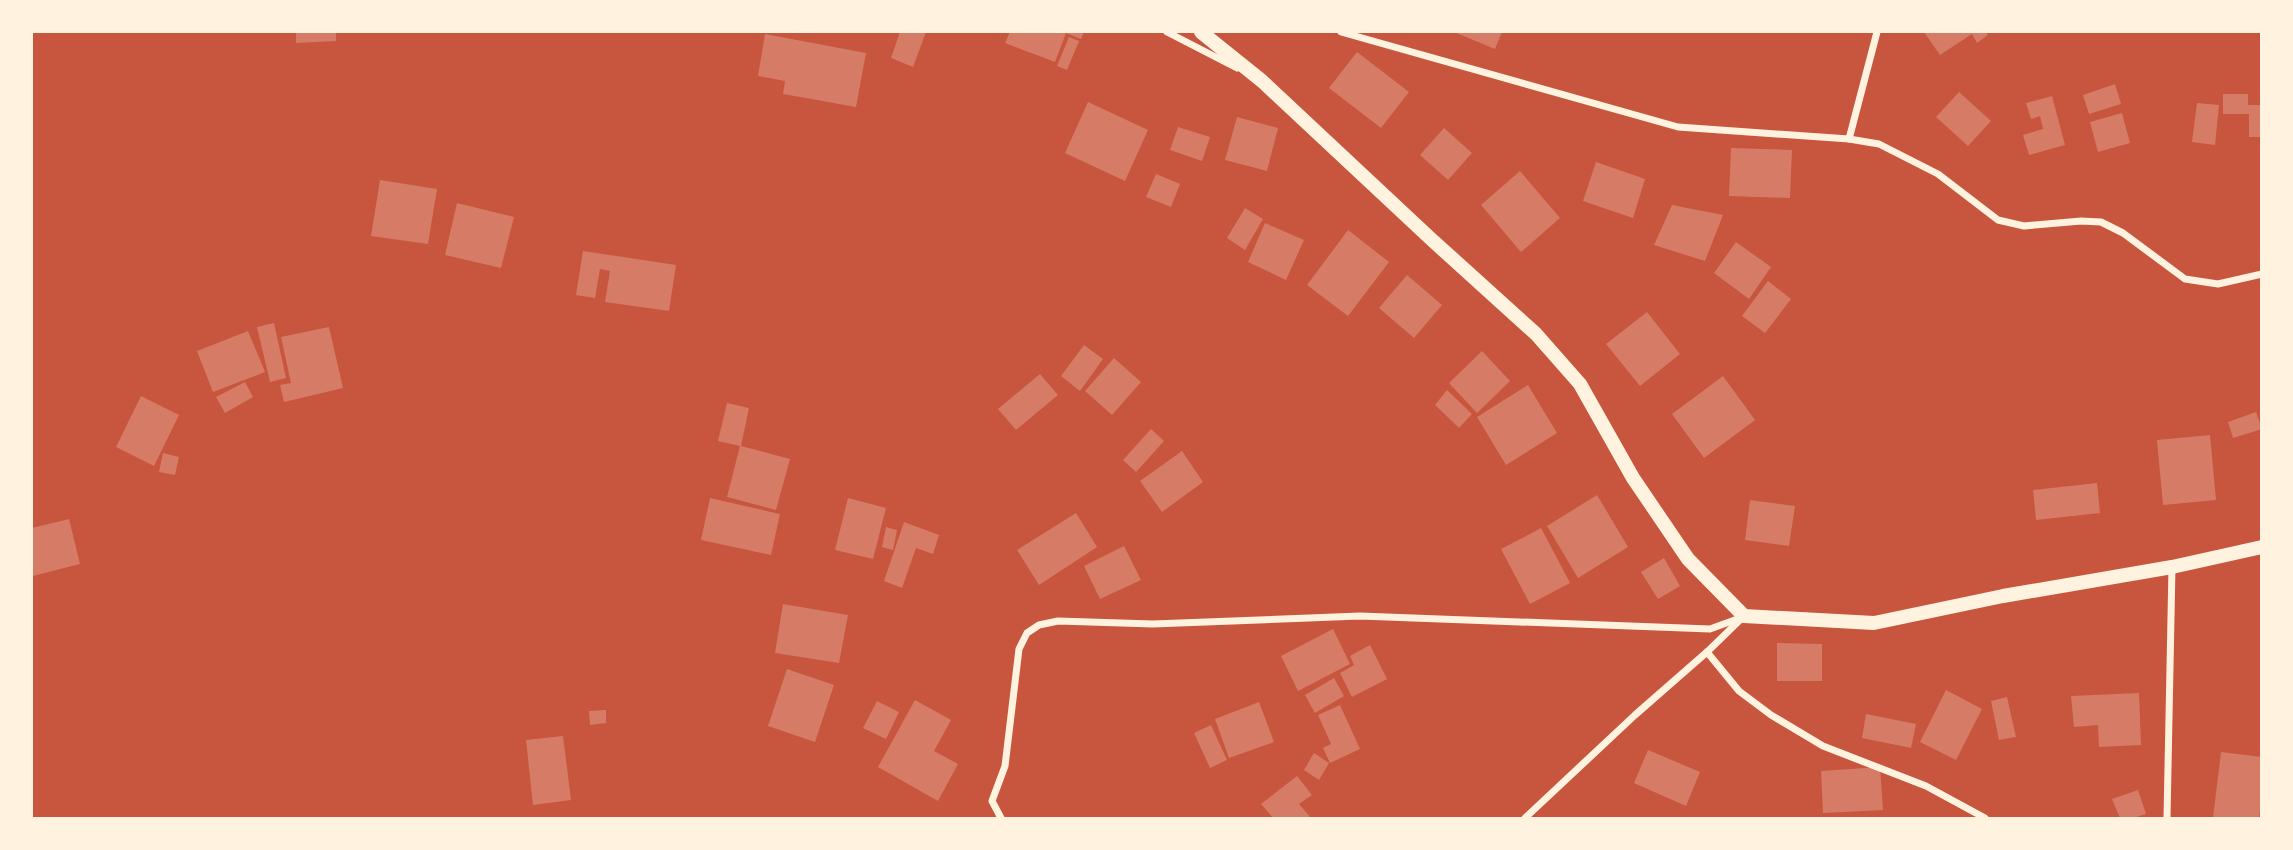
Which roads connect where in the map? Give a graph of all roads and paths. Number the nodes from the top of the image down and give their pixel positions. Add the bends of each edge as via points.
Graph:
1 (1167, 32) edge
2 (1200, 32) edge
3 (1341, 32) edge
4 (1877, 32) edge
5 (1262, 81) junction
6 (1849, 139) junction
7 (2262, 274) edge
8 (2262, 547) edge
9 (2172, 567) junction
10 (1744, 616) junction
11 (1707, 652) junction
12 (1001, 818) edge
13 (1525, 818) edge
14 (1985, 818) edge
15 (2167, 818) edge

1 - 5 street
2 - 5 main road
3 - 6 street via 1678,127
4 - 6 street
5 - 10 main road via 1536,334 1580,384 1633,478 1688,559
6 - 7 street via 1879,144 1938,174 1998,220 2024,226 2101,222 2185,279 2218,285
8 - 9 main road
9 - 10 main road via 1874,623
9 - 15 street
10 - 11 street
10 - 12 street via 1710,629 1360,616 1039,625 1019,649 1005,766 992,801
11 - 13 street
11 - 14 street via 1739,691 1781,722 1823,746 1926,786

